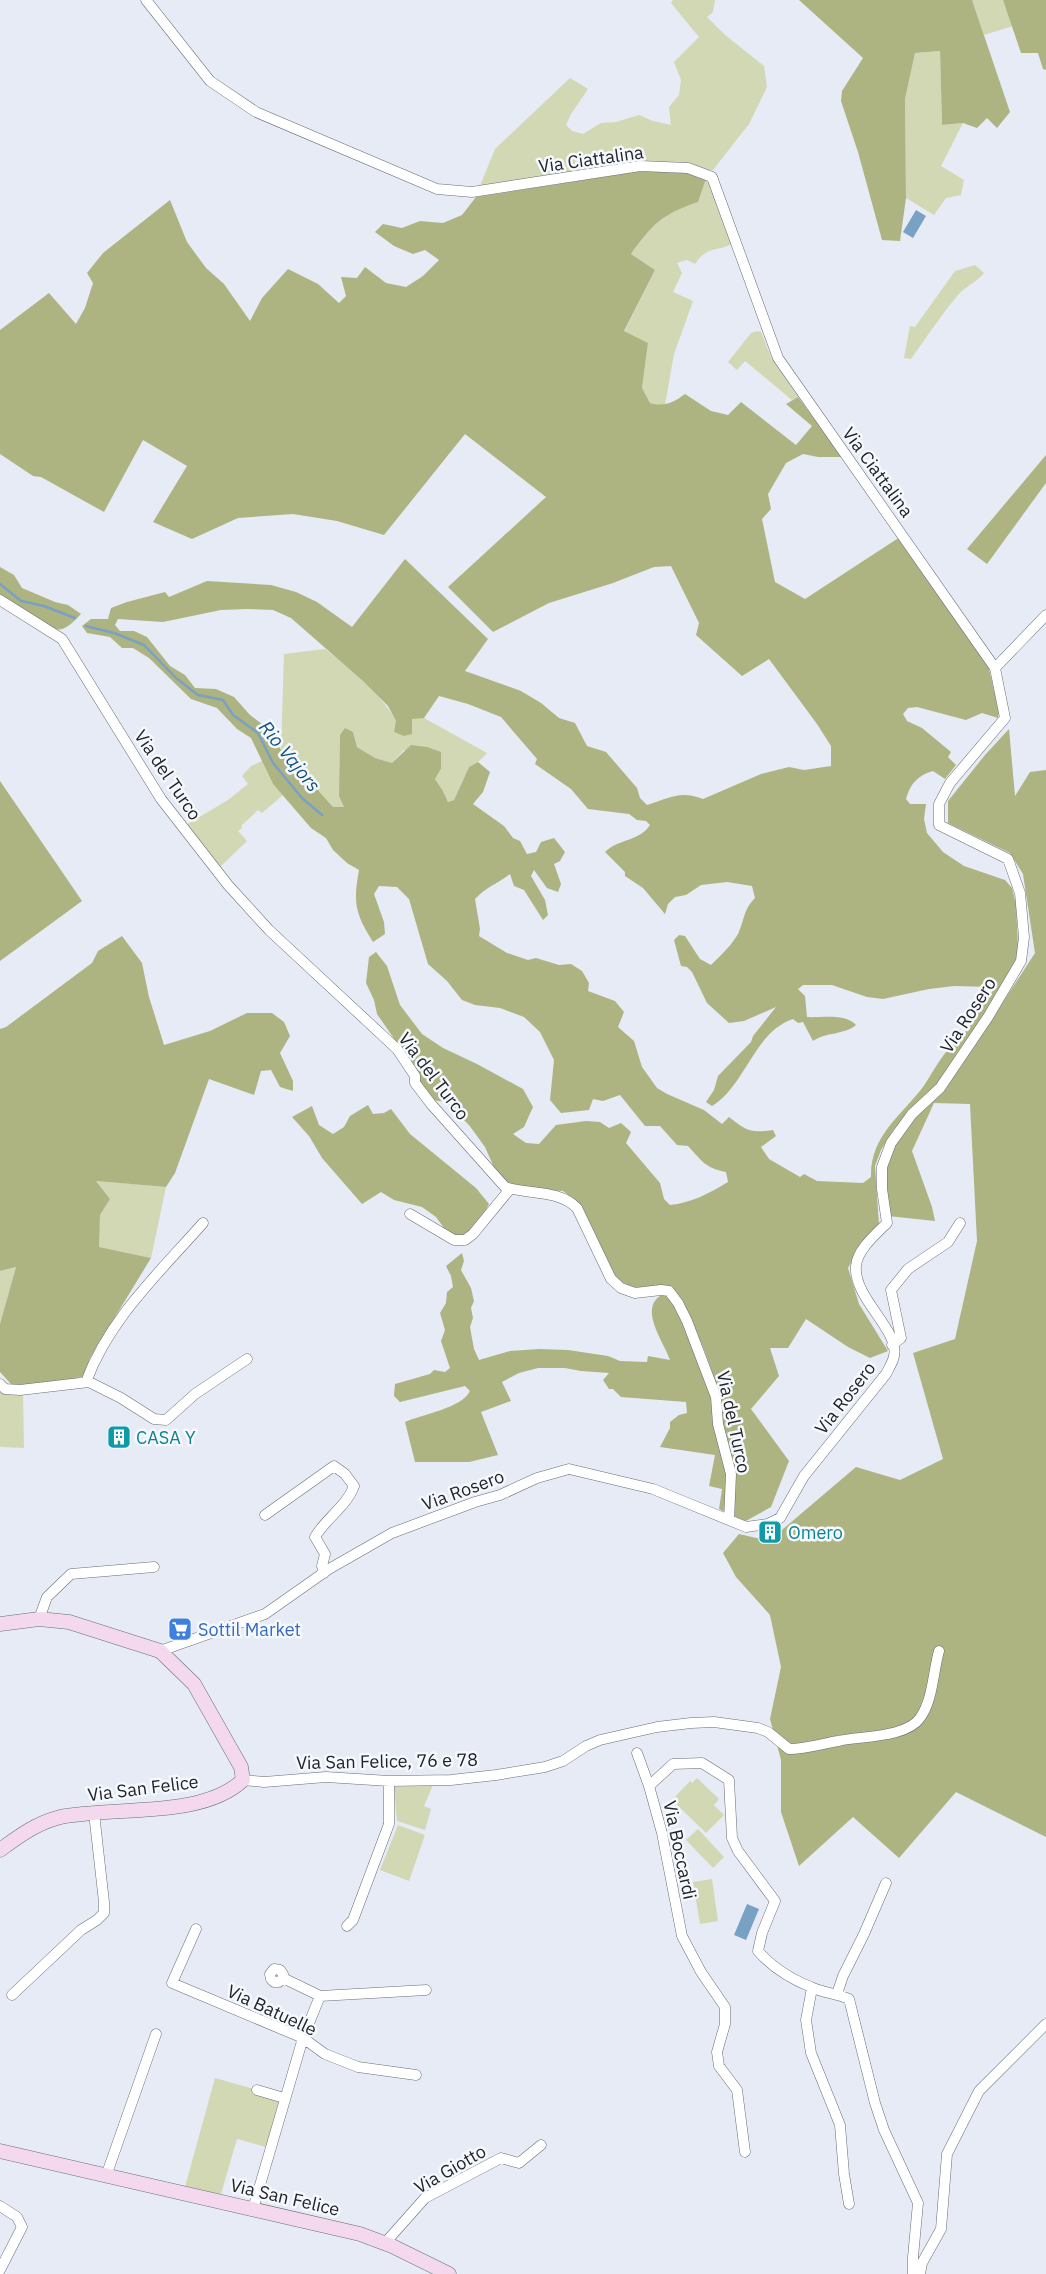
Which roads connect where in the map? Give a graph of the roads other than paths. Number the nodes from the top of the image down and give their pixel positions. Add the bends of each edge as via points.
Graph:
1 (146, 0) edge
2 (0, 600) edge
3 (1046, 615) edge
4 (995, 668) junction
5 (510, 1189) junction
6 (410, 1214) dead end
7 (203, 1223) dead end
8 (960, 1223) dead end
9 (892, 1345) junction
10 (247, 1359) dead end
11 (86, 1382) junction
12 (0, 1384) edge
13 (265, 1515) dead end
14 (729, 1520) junction
15 (154, 1567) dead end
16 (324, 1573) junction
17 (39, 1619) junction
18 (0, 1624) edge
19 (160, 1650) junction
20 (939, 1651) dead end
21 (637, 1753) dead end
22 (243, 1780) junction
23 (388, 1781) junction
24 (649, 1786) junction
25 (94, 1813) junction
26 (0, 1850) edge
27 (886, 1883) dead end
28 (347, 1926) dead end
29 (196, 1930) dead end
30 (283, 1978) dead end
31 (812, 1988) junction
32 (426, 1990) dead end
33 (837, 1994) junction
34 (12, 1995) dead end
35 (320, 1996) junction
36 (1046, 2024) edge
37 (156, 2034) dead end
38 (303, 2038) junction
39 (416, 2075) dead end
40 (257, 2090) dead end
41 (284, 2098) junction
42 (541, 2145) dead end
43 (0, 2151) edge
44 (745, 2152) dead end
45 (106, 2176) junction
46 (849, 2204) dead end
47 (0, 2206) edge
48 (253, 2209) junction
49 (385, 2243) junction
50 (0, 2270) edge
51 (449, 2274) edge
52 (913, 2274) edge
53 (920, 2274) edge

1 - 4 street, Via Ciattalina via 210,81 248,106 437,188 472,192 640,166 688,168 712,177 778,358
2 - 5 street, Via del Turco via 62,639 160,799 228,885 269,930 397,1050 431,1104
3 - 4 street
4 - 9 street, Via Rosero via 1005,718 950,783 939,804 939,825 1008,860 1020,893 1024,937 1021,961 940,1088 912,1114 891,1144 882,1167 886,1223 864,1249 856,1265 858,1286 890,1336
5 - 6 street via 473,1234 464,1240 454,1240
5 - 14 street, Via del Turco via 569,1200 577,1208 611,1279 621,1288 636,1293 668,1291 678,1303 716,1397 718,1424 731,1474
7 - 11 street via 125,1311 95,1357
8 - 9 street via 948,1242 908,1269 891,1290 902,1338
9 - 14 street, Via Rosero via 895,1355 886,1374 804,1476 780,1518 768,1524 746,1527
10 - 11 street via 195,1394 166,1420 154,1419 121,1398
11 - 12 street via 20,1390 5,1389
13 - 16 street via 334,1466 345,1474 354,1486 351,1495 315,1537 325,1554
14 - 16 street, Via Rosero via 653,1490 569,1469 392,1533
15 - 17 street via 71,1574 48,1597
16 - 19 street, Via Rosero via 264,1614
17 - 18 street
17 - 19 street via 70,1622
19 - 22 street via 194,1684 241,1767
20 - 23 street, Via San Felice, 76 e 78 via 923,1712 913,1726 901,1730 805,1749 789,1749 758,1728 714,1722 657,1727 632,1738 600,1740 563,1761 545,1767 451,1780
21 - 24 street
22 - 23 street, Via San Felice, 76 e 78 via 264,1782 326,1777
22 - 25 street, Via San Felice via 222,1795 187,1805
23 - 28 street via 389,1824
24 - 31 street, Via Boccardi via 673,1764 702,1763 729,1780 732,1838 775,1900 758,1951 768,1963
24 - 44 street, Via Boccardi via 662,1833 682,1936 725,2007 725,2024 717,2052 719,2066 737,2090
25 - 26 street, Via San Felice via 57,1818 27,1830
25 - 34 street via 104,1913
27 - 33 street
29 - 38 street, Via Batuelle via 172,1983
30 - 35 street
31 - 33 street, Via Boccardi
31 - 46 street via 806,2020 811,2053 840,2125
32 - 35 street
33 - 52 street via 849,1999 884,2130 918,2203
35 - 38 street
36 - 53 street via 980,2091 947,2154 942,2229 922,2263
37 - 45 street
38 - 39 street, Via Batuelle via 325,2054 358,2067
38 - 41 street
40 - 41 street
41 - 48 street
42 - 49 street, Via Giotto via 519,2163 501,2158 425,2198
43 - 45 street, Via San Felice
45 - 48 street, Via San Felice
47 - 50 street via 17,2217 22,2227
48 - 49 street, Via San Felice
49 - 51 street, Via San Felice

